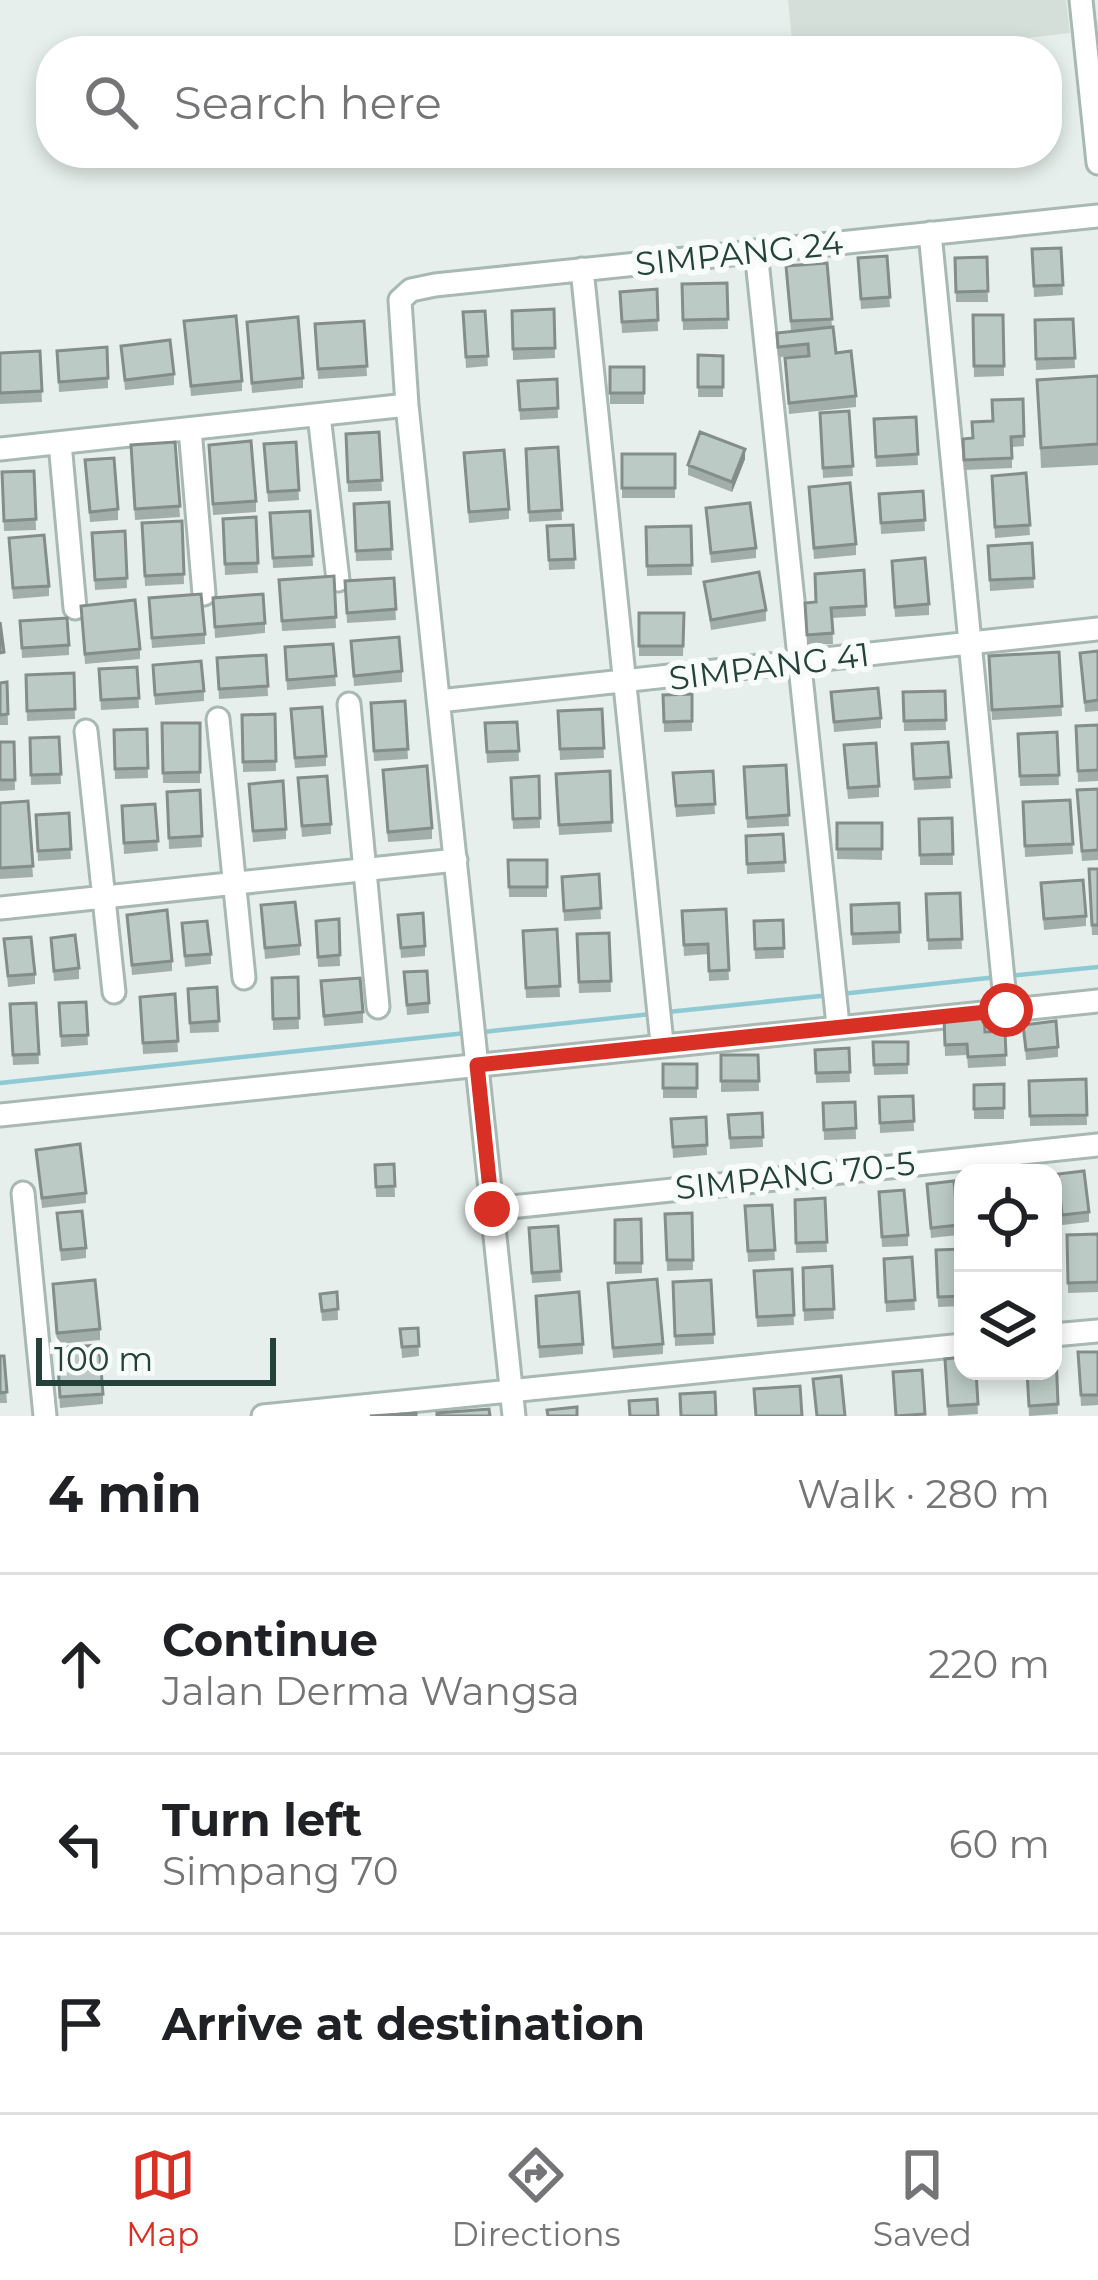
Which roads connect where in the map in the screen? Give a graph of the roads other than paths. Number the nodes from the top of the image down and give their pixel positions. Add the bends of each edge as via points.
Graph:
1 (1081, 0) edge
2 (1098, 164) edge
3 (1098, 216) edge
4 (930, 233) junction
5 (756, 251) junction
6 (582, 269) junction
7 (406, 405) junction
8 (320, 415) junction
9 (190, 430) junction
10 (60, 443) junction
11 (0, 449) edge
12 (338, 580) edge
13 (204, 594) edge
14 (75, 608) dead end
15 (1098, 629) edge
16 (970, 642) junction
17 (798, 663) junction
18 (628, 683) junction
19 (439, 701) junction
20 (349, 704) dead end
21 (218, 719) dead end
22 (86, 731) dead end
23 (456, 860) junction
24 (365, 870) junction
25 (233, 883) junction
26 (103, 898) junction
27 (0, 908) edge
28 (244, 978) dead end
29 (114, 992) dead end
30 (1004, 999) junction
31 (1098, 1001) edge
32 (378, 1007) dead end
33 (837, 1014) junction
34 (661, 1035) junction
35 (476, 1057) junction
36 (0, 1115) edge
37 (1098, 1145) edge
38 (23, 1192) dead end
39 (492, 1209) junction
40 (1098, 1331) edge
41 (1062, 1334) edge
42 (954, 1346) edge
43 (512, 1391) junction
44 (45, 1416) edge
45 (263, 1416) edge
46 (514, 1416) edge

1 - 2 street
3 - 4 street, SIMPANG 24
4 - 5 street, SIMPANG 24
4 - 16 street
5 - 6 street, SIMPANG 24
5 - 17 street
6 - 7 street, SIMPANG 24 via 411,290 399,316
6 - 18 street
7 - 8 street
7 - 19 street
8 - 9 street
8 - 12 street
9 - 10 street
9 - 13 street
10 - 11 street
10 - 14 street
15 - 16 street, SIMPANG 41
16 - 17 street, SIMPANG 41
16 - 30 street
17 - 18 street, SIMPANG 41
17 - 33 street
18 - 19 street, SIMPANG 41
18 - 34 street
19 - 23 street
20 - 24 street
21 - 25 street
22 - 26 street
23 - 24 street
23 - 35 street
24 - 25 street
24 - 32 street
25 - 26 street
25 - 28 street
26 - 27 street
26 - 29 street
30 - 31 street
30 - 33 street
33 - 34 street
34 - 35 street
35 - 36 street
35 - 39 street
37 - 39 street, SIMPANG 70-5
38 - 44 street
39 - 43 street
40 - 41 street
42 - 43 street
43 - 45 street
43 - 46 street

